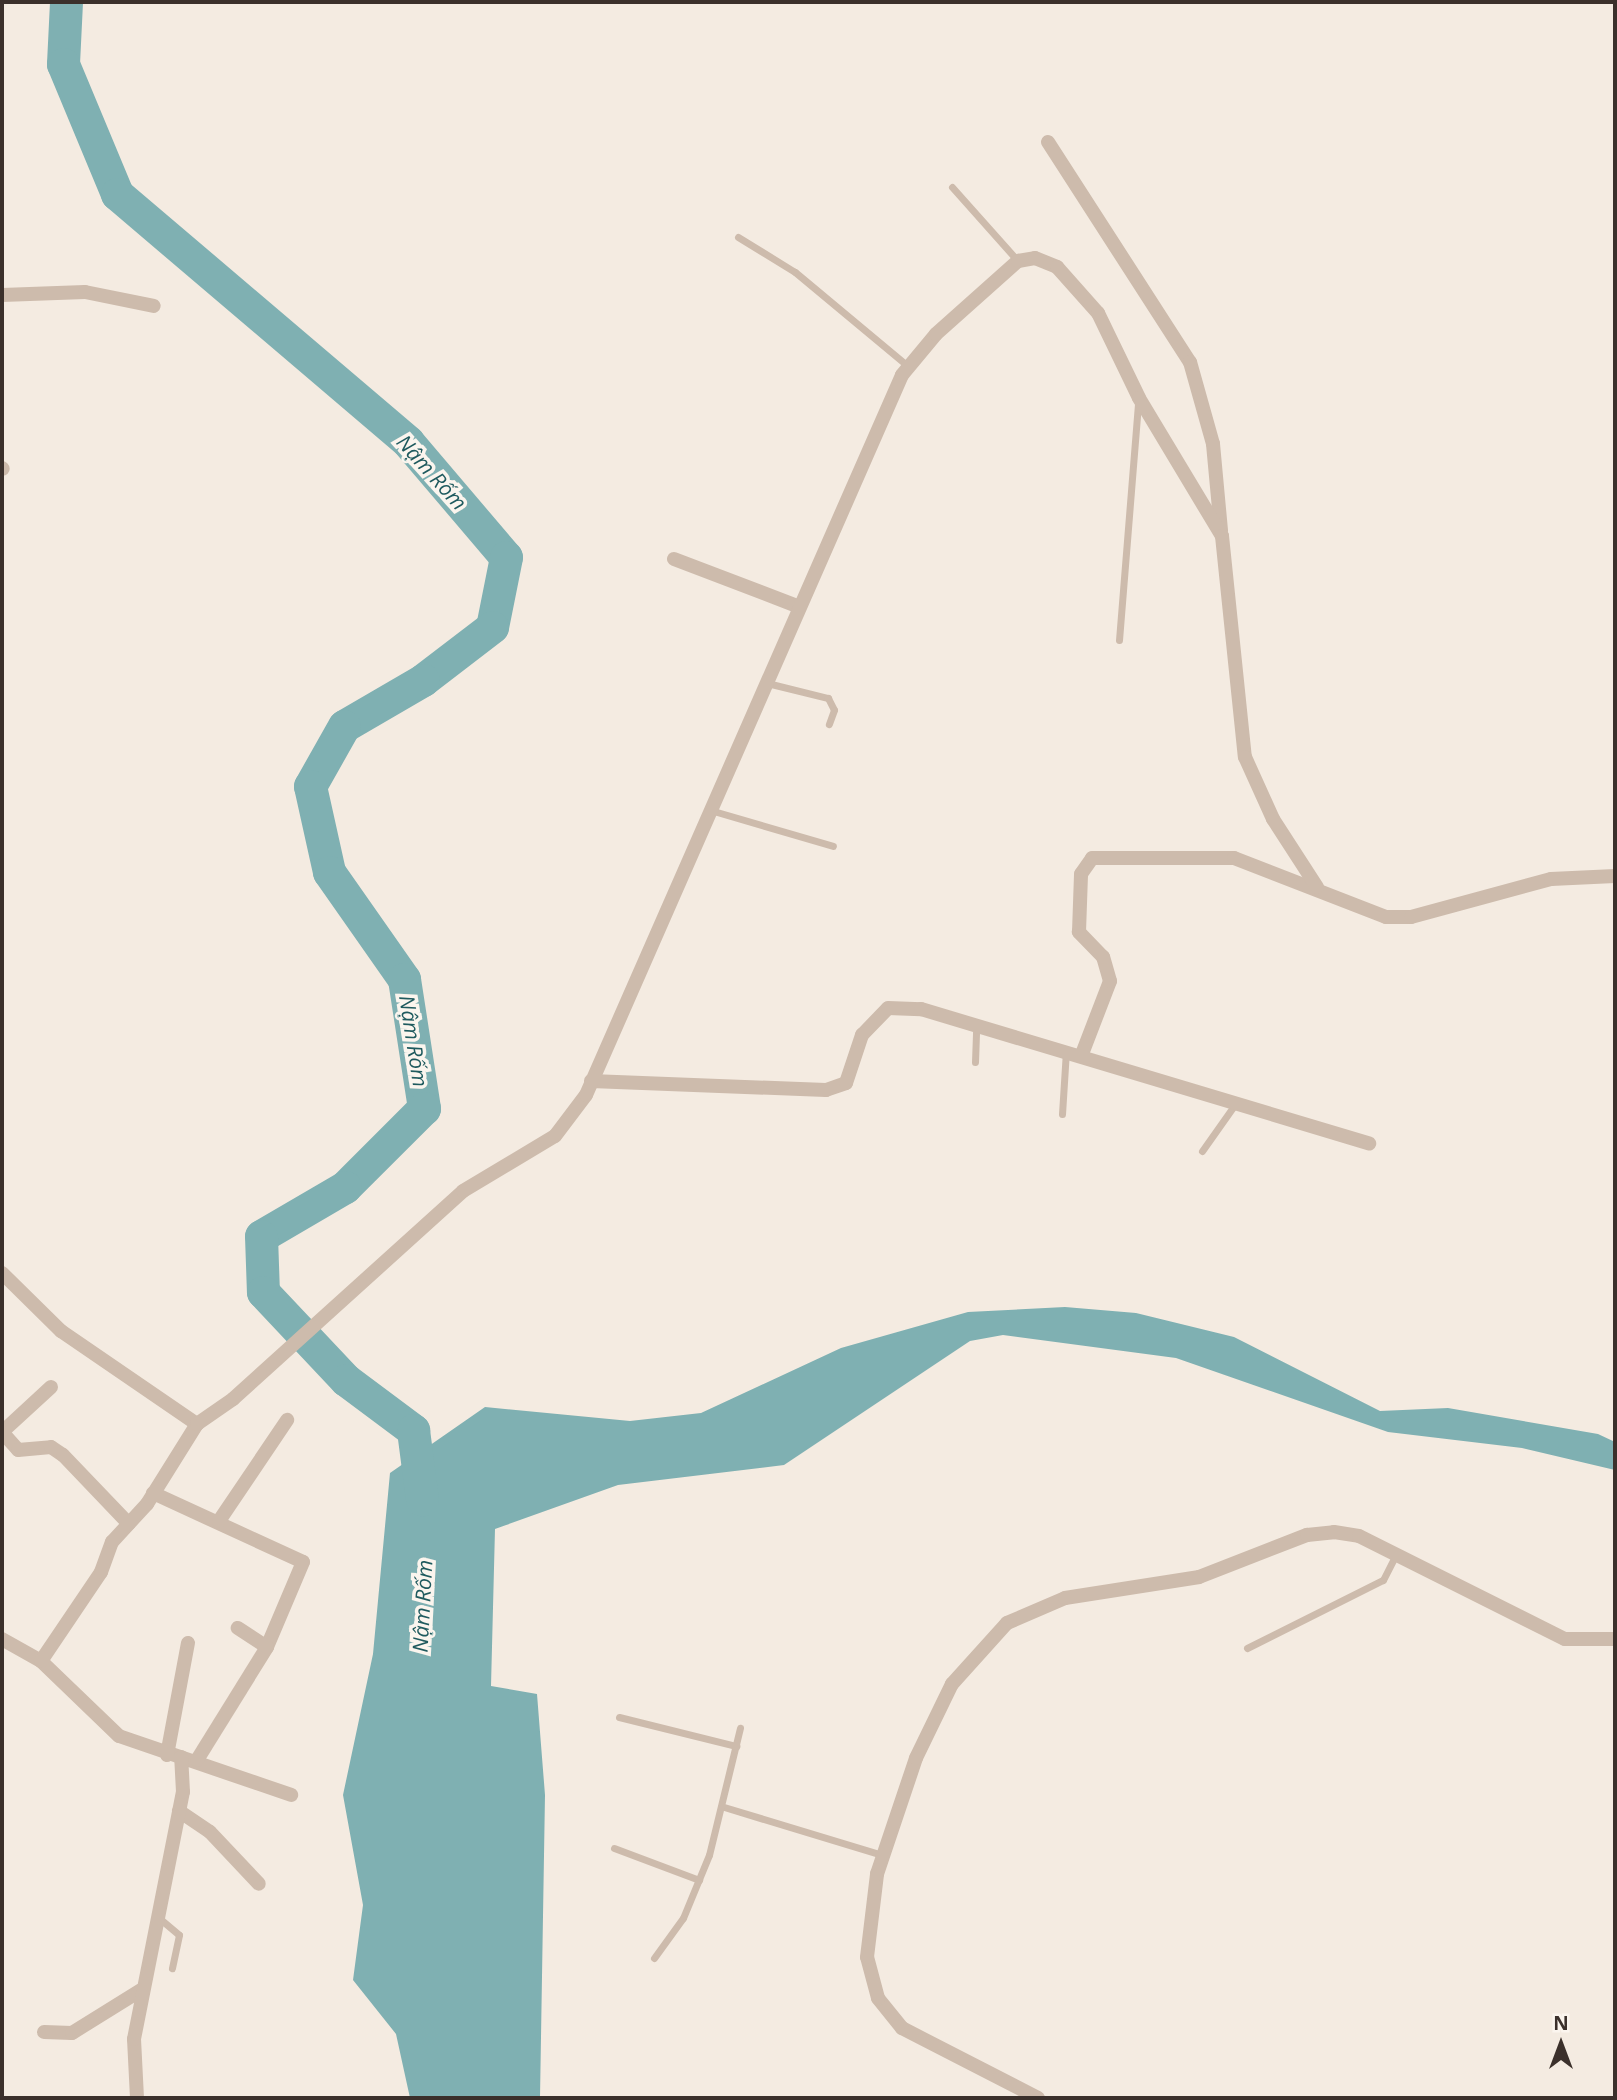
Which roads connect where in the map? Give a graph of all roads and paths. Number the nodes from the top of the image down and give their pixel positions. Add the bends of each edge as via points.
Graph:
1 (1048, 142) dead end
2 (952, 187) dead end
3 (738, 237) dead end
4 (1018, 261) junction
5 (2, 295) edge
6 (154, 306) dead end
7 (905, 370) junction
8 (1139, 398) junction
9 (1222, 536) junction
10 (674, 559) dead end
11 (797, 606) junction
12 (1119, 640) dead end
13 (763, 682) junction
14 (829, 724) dead end
15 (706, 809) junction
16 (833, 846) dead end
17 (1615, 876) edge
18 (1317, 887) junction
19 (976, 1021) junction
20 (1066, 1049) junction
21 (1083, 1054) junction
22 (975, 1062) dead end
23 (592, 1081) junction
24 (1237, 1103) junction
25 (1062, 1114) dead end
26 (1369, 1143) dead end
27 (1202, 1151) dead end
28 (2, 1273) edge
29 (51, 1387) dead end
30 (287, 1420) dead end
31 (197, 1424) junction
32 (153, 1493) junction
33 (219, 1521) junction
34 (129, 1524) junction
35 (1395, 1556) junction
36 (238, 1628) dead end
37 (2, 1639) edge
38 (1615, 1639) edge
39 (188, 1643) dead end
40 (267, 1647) junction
41 (1247, 1648) dead end
42 (41, 1661) junction
43 (619, 1717) dead end
44 (740, 1728) dead end
45 (736, 1746) junction
46 (174, 1756) junction
47 (197, 1760) junction
48 (291, 1795) dead end
49 (724, 1807) junction
50 (179, 1811) junction
51 (614, 1848) dead end
52 (882, 1856) junction
53 (699, 1880) junction
54 (259, 1884) dead end
55 (155, 1916) junction
56 (654, 1958) dead end
57 (172, 1968) dead end
58 (141, 1990) junction
59 (44, 2032) dead end
60 (137, 2098) edge
61 (1038, 2098) edge

1 - 9 street via 1191,362 1213,444
2 - 4 lane
3 - 7 lane via 795,272
4 - 7 street
4 - 8 street via 1035,258 1057,267 1090,303
5 - 6 street via 85,292
7 - 11 street
8 - 9 street
8 - 12 lane
9 - 18 street via 1245,757 1273,819
10 - 11 street
11 - 13 street
13 - 14 lane via 828,698 834,710
13 - 15 street
15 - 16 lane
15 - 23 street
17 - 18 street via 1551,879 1411,917 1351,908
18 - 21 street via 1234,858 1092,858 1081,874 1079,932 1103,957 1110,981
19 - 20 street
19 - 22 lane
19 - 23 street via 888,1008 862,1035 846,1083 826,1090
20 - 21 street
20 - 25 lane
21 - 24 street via 1171,1088 1210,1091
23 - 31 street via 555,1136 463,1191
24 - 26 street
24 - 27 lane
28 - 31 street via 61,1331
29 - 34 street via 2,1432 18,1450 51,1447 64,1455
30 - 33 street
31 - 32 street
32 - 33 street
32 - 34 street
33 - 40 street via 303,1562
34 - 42 street
35 - 38 street via 1565,1639
35 - 41 lane via 1383,1580
35 - 52 street via 1359,1536 1307,1535 1199,1577 1065,1598 1007,1623 952,1684 916,1758
36 - 40 street
37 - 42 street
39 - 46 street
40 - 47 street
42 - 46 street via 119,1736
43 - 45 lane
44 - 45 lane
45 - 49 lane
46 - 47 street
46 - 50 street
47 - 48 street
49 - 52 lane
49 - 53 lane
50 - 54 street via 210,1832
50 - 55 street
51 - 53 lane
52 - 61 street via 867,1924 869,1977 878,1998 902,2028
53 - 56 lane via 683,1918
55 - 57 lane via 179,1935
55 - 58 street
58 - 59 street via 72,2033
58 - 60 street via 134,2039

